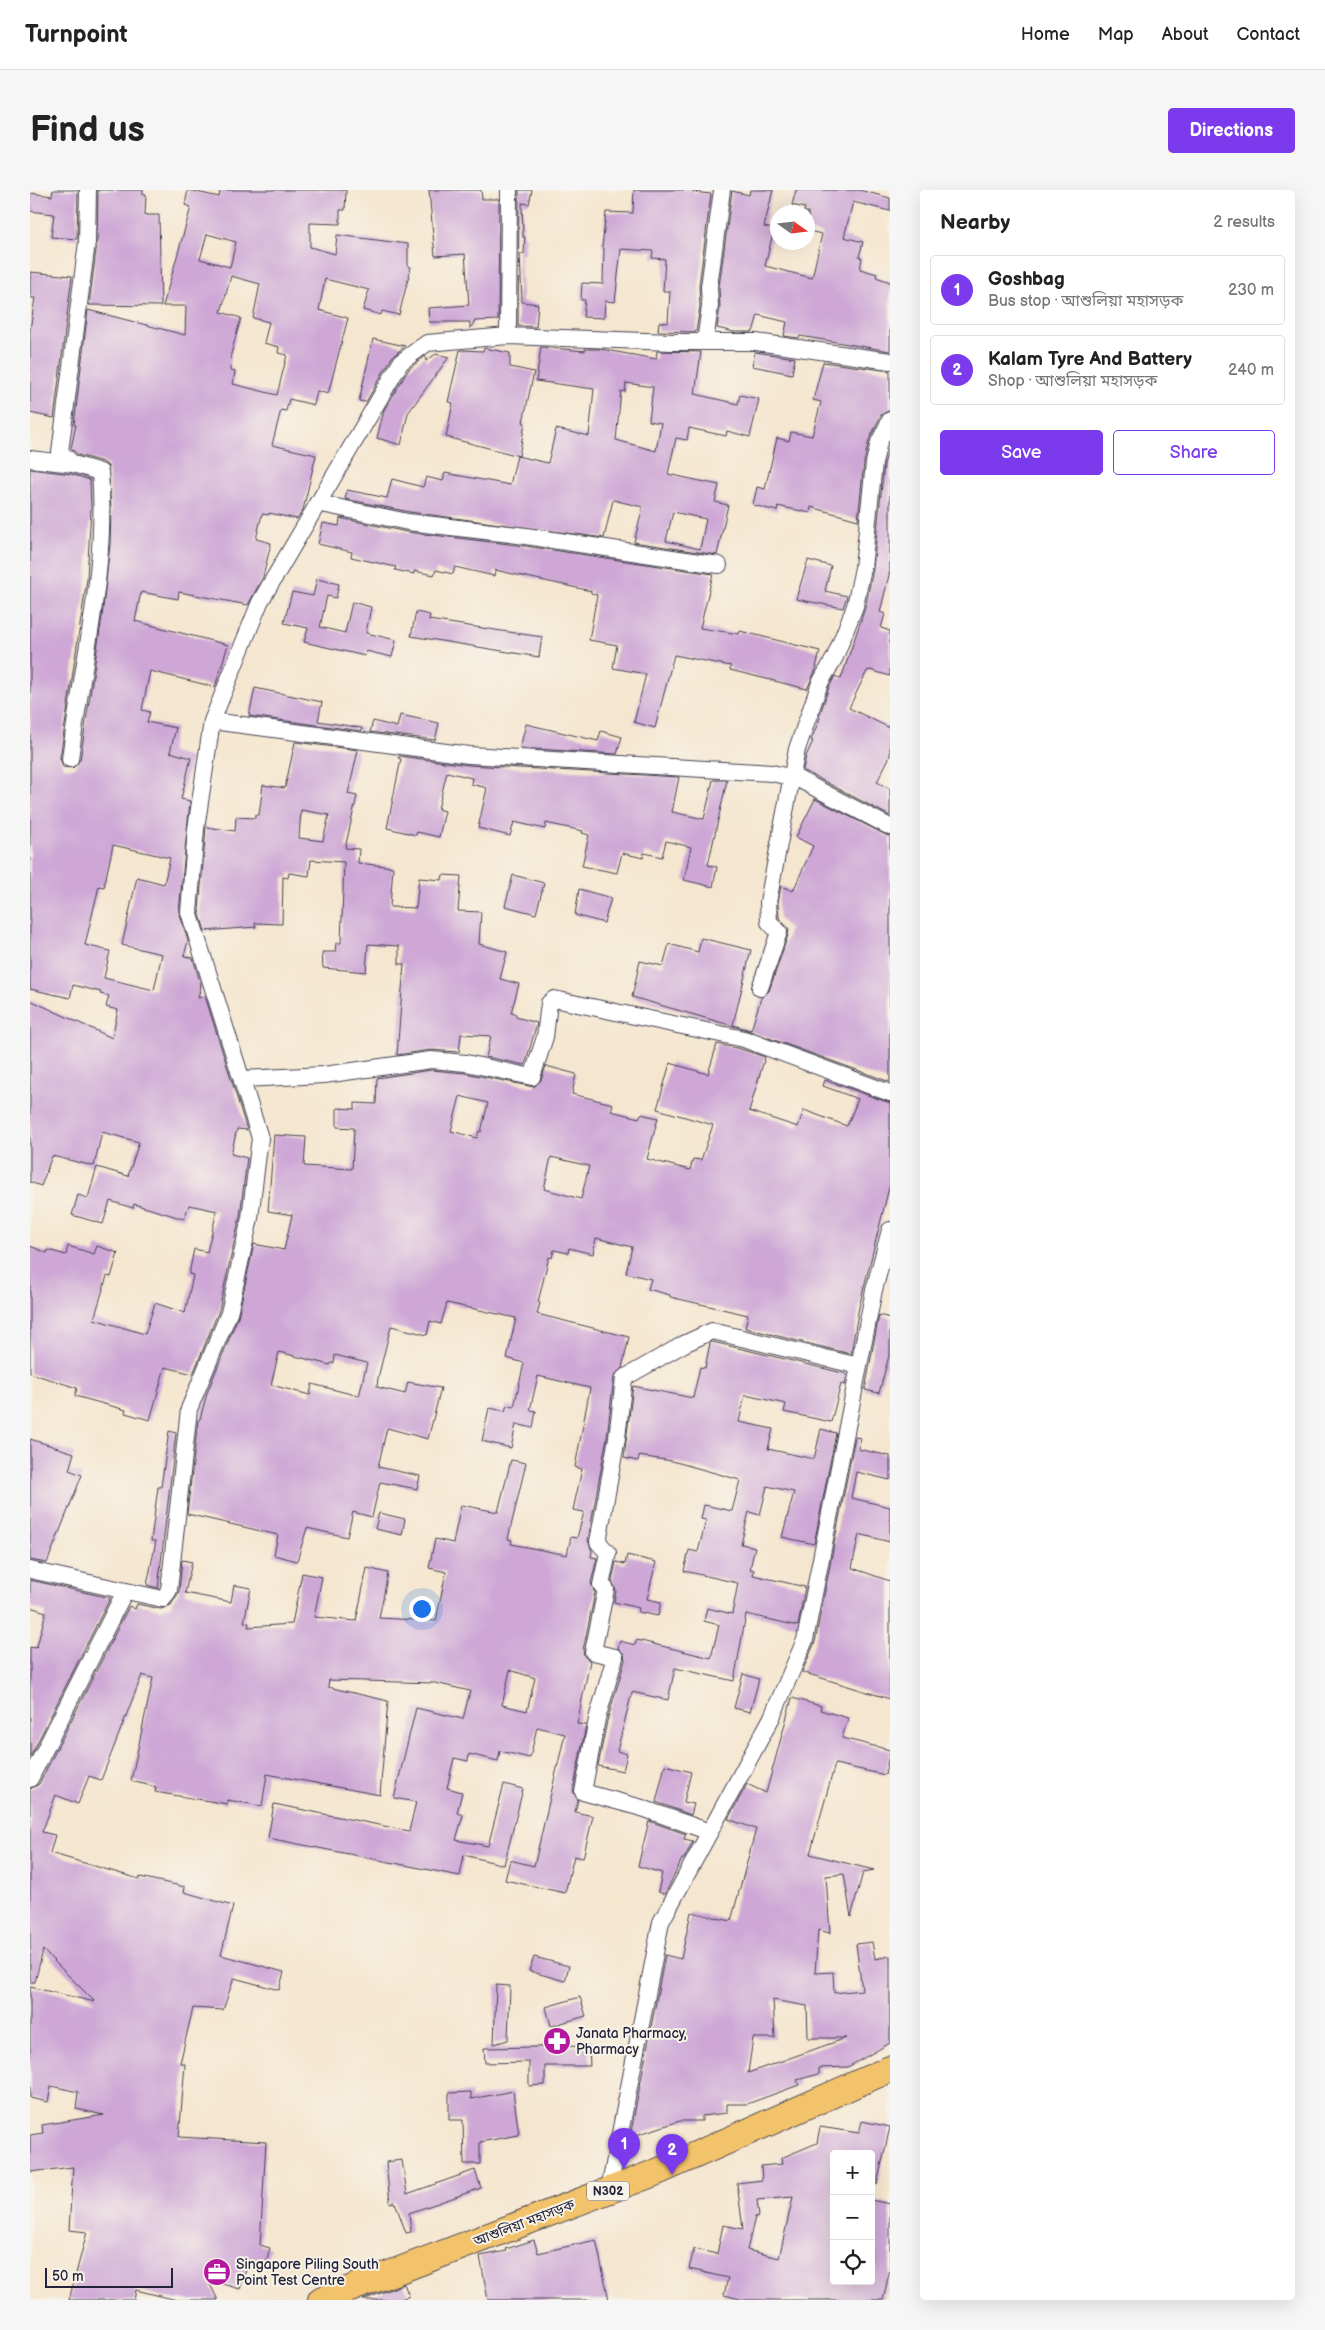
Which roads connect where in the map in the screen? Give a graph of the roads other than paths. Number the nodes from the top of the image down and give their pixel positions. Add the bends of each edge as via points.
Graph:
1 (88, 190) edge
2 (510, 190) edge
3 (722, 190) edge
4 (508, 336) junction
5 (705, 342) junction
6 (890, 361) edge
7 (890, 420) edge
8 (30, 459) edge
9 (73, 464) junction
10 (317, 504) junction
11 (719, 565) dead end
12 (212, 721) junction
13 (70, 759) dead end
14 (792, 778) junction
15 (890, 828) edge
16 (760, 988) dead end
17 (242, 1078) junction
18 (890, 1093) edge
19 (890, 1230) edge
20 (859, 1366) junction
21 (30, 1570) edge
22 (125, 1591) junction
23 (30, 1779) edge
24 (710, 1832) junction
25 (890, 2069) edge
26 (609, 2190) junction
27 (322, 2300) edge

1 - 9 street via 87,242 60,452
2 - 4 street
3 - 5 street
4 - 5 street
4 - 10 street via 428,343 401,362
5 - 6 street via 756,342
7 - 14 street via 874,462 864,558 855,606 835,657 820,683 797,749
8 - 9 street
9 - 13 street via 100,472 103,506 98,570
10 - 11 street via 408,522
10 - 12 street via 260,602
12 - 14 street via 469,754 772,774
12 - 17 street via 196,829 189,912
14 - 15 street
14 - 16 street via 768,902 769,922 779,932
17 - 18 street via 324,1076 431,1060 466,1063 532,1077 545,1037 549,1003 554,1000 744,1039
17 - 22 street via 260,1138 250,1218 229,1313 189,1409 168,1590 163,1599
19 - 20 street
20 - 24 street via 805,1640 772,1717
20 - 24 street via 712,1331 624,1378 618,1438 598,1542 608,1553 601,1585 606,1589 593,1652 615,1657 597,1719 583,1792
21 - 22 street
22 - 23 street
24 - 26 street via 661,1922
25 - 26 highway, আশুলিয়া মহাসড়ক / N302
26 - 27 highway, আশুলিয়া মহাসড়ক / N302

